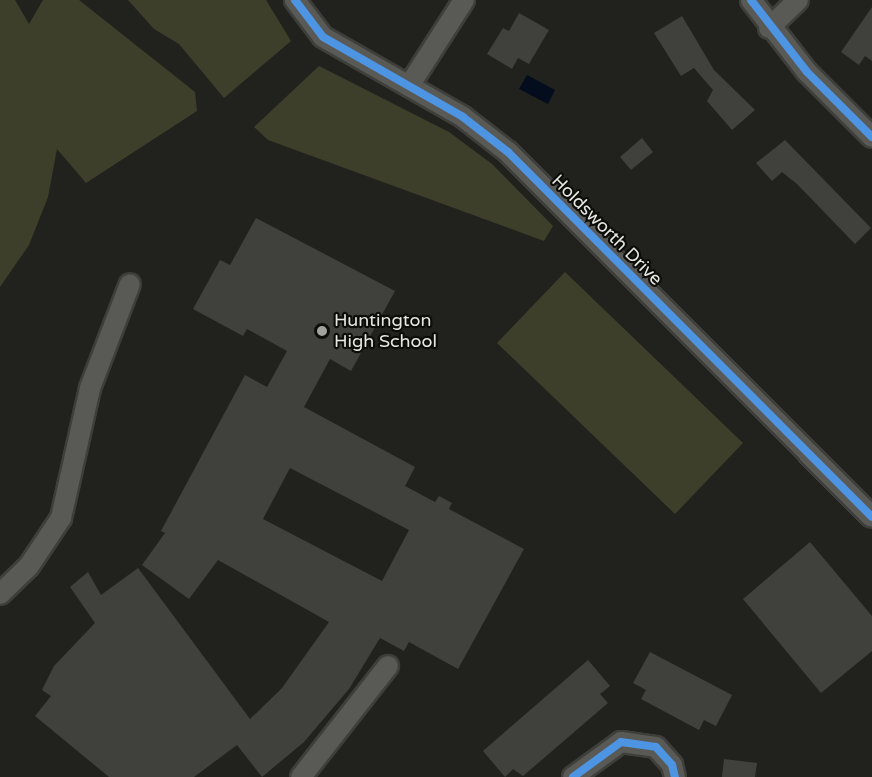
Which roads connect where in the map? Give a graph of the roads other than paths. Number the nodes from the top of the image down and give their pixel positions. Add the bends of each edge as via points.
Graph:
1 (295, 0) edge
2 (464, 0) edge
3 (751, 0) edge
4 (798, 0) edge
5 (769, 28) junction
6 (410, 86) junction
7 (872, 137) edge
8 (130, 284) dead end
9 (872, 517) edge
10 (0, 594) edge
11 (387, 666) dead end
12 (301, 777) edge
13 (573, 777) edge
14 (675, 777) edge

1 - 6 street, Holdsworth Drive via 323,38
2 - 6 street
3 - 5 street
4 - 5 street
5 - 7 street
6 - 9 street, Holdsworth Drive via 463,117 508,152
8 - 10 street via 90,388 60,518 29,566
11 - 12 street
13 - 14 street via 621,742 656,747 672,765

